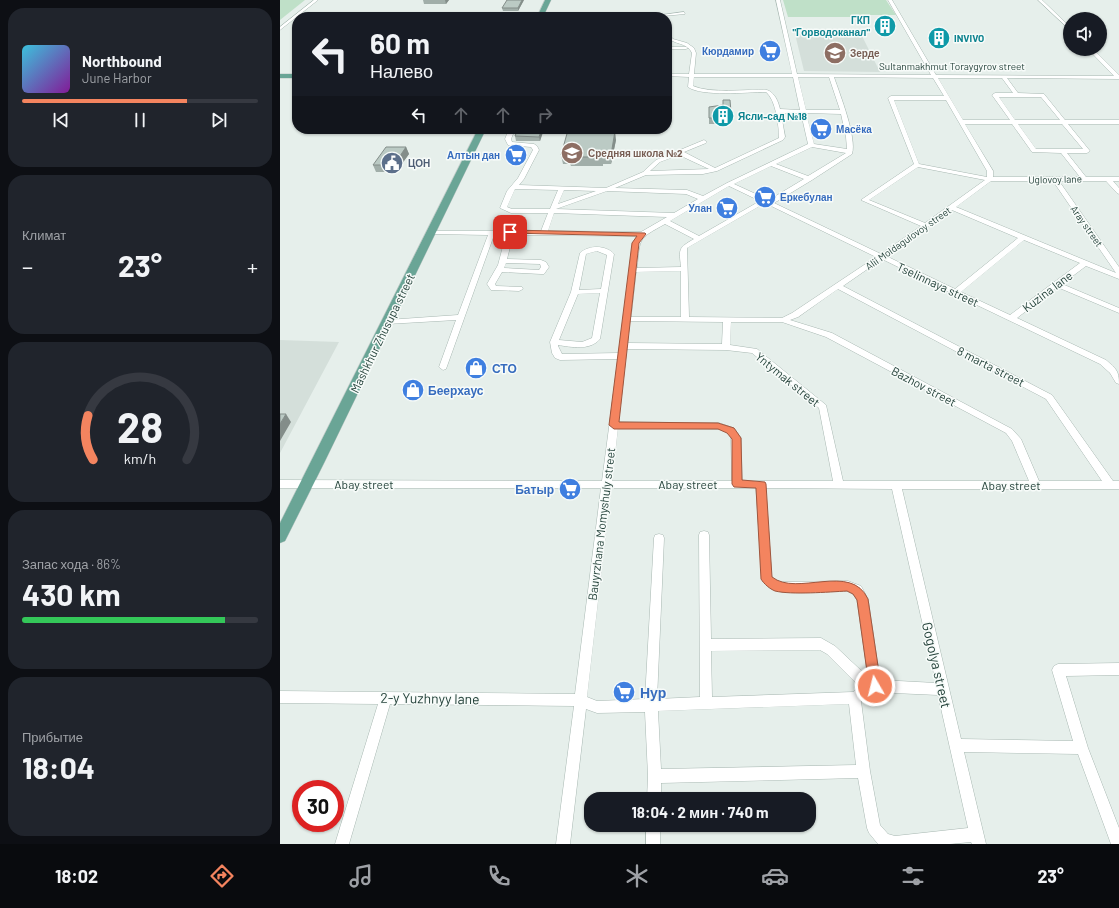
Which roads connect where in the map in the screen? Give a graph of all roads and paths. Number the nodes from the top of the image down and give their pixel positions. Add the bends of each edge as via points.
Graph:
1 (316, 0) edge
2 (548, 0) edge
3 (778, 0) edge
4 (890, 0) edge
5 (1040, 0) edge
6 (301, 12) edge
7 (542, 12) edge
8 (684, 13) dead end
9 (672, 15) edge
10 (292, 19) edge
11 (1063, 22) edge
12 (280, 29) edge
13 (672, 40) edge
14 (672, 48) edge
15 (692, 48) junction
16 (1097, 56) edge
17 (672, 75) edge
18 (691, 75) junction
19 (794, 75) junction
20 (831, 75) junction
21 (280, 76) edge
22 (292, 76) edge
23 (934, 76) junction
24 (1003, 76) junction
25 (1118, 77) edge
26 (1017, 95) junction
27 (947, 98) junction
28 (777, 111) junction
29 (802, 111) junction
30 (843, 112) junction
31 (963, 122) junction
32 (1014, 122) junction
33 (1062, 122) junction
34 (1119, 122) edge
35 (480, 134) edge
36 (510, 134) edge
37 (704, 142) dead end
38 (811, 145) junction
39 (850, 151) junction
40 (1063, 151) junction
41 (678, 152) junction
42 (771, 164) junction
43 (917, 165) junction
44 (715, 170) junction
45 (645, 173) junction
46 (1084, 178) junction
47 (1107, 178) junction
48 (810, 179) junction
49 (990, 179) junction
50 (1119, 179) edge
51 (1056, 180) junction
52 (729, 184) junction
53 (513, 187) junction
54 (561, 189) junction
55 (605, 190) junction
56 (1119, 192) edge
57 (704, 199) junction
58 (766, 202) junction
59 (952, 208) junction
60 (552, 210) junction
61 (675, 215) junction
62 (665, 221) junction
63 (926, 226) junction
64 (432, 232) junction
65 (492, 232) junction
66 (510, 232) junction
67 (544, 232) junction
68 (642, 234) junction
69 (1023, 237) junction
70 (698, 238) junction
71 (880, 257) junction
72 (504, 261) junction
73 (1085, 263) junction
74 (685, 269) junction
75 (500, 270) junction
76 (632, 270) junction
77 (1119, 272) edge
78 (1119, 277) edge
79 (1056, 284) junction
80 (838, 286) junction
81 (520, 289) dead end
82 (604, 291) junction
83 (575, 292) junction
84 (956, 293) junction
85 (1119, 311) edge
86 (460, 317) junction
87 (626, 319) junction
88 (685, 319) junction
89 (1010, 319) junction
90 (727, 320) junction
91 (783, 320) junction
92 (387, 322) junction
93 (554, 342) junction
94 (623, 346) junction
95 (726, 347) junction
96 (622, 356) junction
97 (443, 367) dead end
98 (1119, 381) edge
99 (614, 425) junction
100 (280, 484) edge
101 (308, 484) junction
102 (606, 484) junction
103 (737, 484) junction
104 (761, 484) junction
105 (839, 484) junction
106 (896, 485) junction
107 (1036, 485) junction
108 (1115, 485) edge
109 (704, 535) dead end
110 (280, 537) edge
111 (659, 538) dead end
112 (706, 645) junction
113 (1119, 669) edge
114 (871, 686) junction
115 (942, 690) junction
116 (280, 698) edge
117 (386, 698) junction
118 (854, 698) junction
119 (580, 700) junction
120 (706, 703) junction
121 (651, 705) junction
122 (956, 745) junction
123 (1082, 748) junction
124 (863, 772) junction
125 (655, 776) junction
126 (654, 792) edge
127 (653, 832) edge
128 (978, 839) edge
129 (342, 844) edge
130 (563, 844) edge
131 (653, 844) edge
132 (1118, 844) edge

1 - 6 street
2 - 7 main road
3 - 19 street
4 - 23 street
5 - 11 street
8 - 9 street
10 - 12 street
13 - 15 street via 683,42
14 - 15 street
15 - 18 street via 694,53
16 - 25 street
17 - 18 street, Sultanmakhmut Toraygyrov street
18 - 19 street, Sultanmakhmut Toraygyrov street
18 - 28 street via 690,87 696,90 767,91 774,95
19 - 20 street, Sultanmakhmut Toraygyrov street
19 - 29 street
20 - 23 street, Sultanmakhmut Toraygyrov street
20 - 30 street
21 - 22 main road
23 - 24 street, Sultanmakhmut Toraygyrov street
23 - 27 street
24 - 25 street, Sultanmakhmut Toraygyrov street
24 - 26 street
26 - 32 street via 995,95
26 - 33 street via 1042,95
27 - 31 street
27 - 43 street via 891,98
28 - 29 street
28 - 44 street via 781,139
29 - 30 street
29 - 38 street
30 - 39 street
31 - 32 street
31 - 49 street via 990,171
32 - 33 street
32 - 40 street via 1034,151
33 - 34 street
33 - 40 street via 1086,151
35 - 64 main road, Mashkhur Zhusupa street
36 - 53 street via 510,144 532,145 536,150 521,179
37 - 41 street
38 - 39 street
38 - 42 street
39 - 48 street
40 - 46 street
41 - 44 street
41 - 45 street via 658,161
42 - 48 street
42 - 52 street
43 - 49 street, Uglovoy lane
43 - 63 street via 864,200
44 - 45 street
45 - 55 street
46 - 47 street, Uglovoy lane
46 - 51 street, Uglovoy lane
47 - 50 street, Uglovoy lane
47 - 56 street
48 - 58 street
49 - 51 street, Uglovoy lane
49 - 59 street, Alii Moldagulovoy street
51 - 77 street, Aray street
52 - 57 street
52 - 58 street, Tselinnaya street
53 - 54 street
53 - 60 street via 503,208 505,210
54 - 55 street
54 - 60 street
55 - 57 street via 687,192
55 - 60 street
57 - 61 street
58 - 70 street
58 - 71 street, Tselinnaya street
59 - 63 street, Alii Moldagulovoy street
59 - 69 street
60 - 61 street
60 - 67 street
61 - 62 street
62 - 68 street
62 - 70 street
63 - 71 street, Alii Moldagulovoy street
64 - 65 street
64 - 92 main road, Mashkhur Zhusupa street
65 - 66 street
65 - 86 street
66 - 67 street
66 - 72 street
67 - 68 street
68 - 76 street, Bauyrzhana Momyshuly street via 636,243
69 - 73 street
69 - 84 street
70 - 74 street via 683,250
71 - 80 street, Alii Moldagulovoy street
71 - 84 street, Tselinnaya street
72 - 75 street
72 - 75 street via 541,262 545,267 541,272
73 - 78 street
73 - 79 street, Kuzina lane
74 - 76 street
74 - 88 street
75 - 81 street via 491,286
76 - 87 street, Bauyrzhana Momyshuly street
79 - 85 street
79 - 89 street, Kuzina lane
80 - 91 street, Alii Moldagulovoy street via 795,315
80 - 108 street, 8 marta street via 1049,397
82 - 83 street
82 - 83 street via 611,254 600,249 589,249 583,253
82 - 93 street via 596,339 587,343
83 - 93 street
84 - 89 street, Tselinnaya street
86 - 92 street
86 - 97 street
87 - 88 street, Alii Moldagulovoy street
87 - 94 street, Bauyrzhana Momyshuly street
88 - 90 street, Alii Moldagulovoy street
89 - 98 street, Tselinnaya street via 1103,362
90 - 91 street, Alii Moldagulovoy street
90 - 95 street
91 - 107 street, Bazhov street via 829,335 1009,431 1016,439
92 - 101 main road, Mashkhur Zhusupa street
93 - 96 street via 557,355 560,357
94 - 95 street, Yntymak street
94 - 96 street, Bauyrzhana Momyshuly street
95 - 105 street, Yntymak street via 754,351 823,407
96 - 99 street, Bauyrzhana Momyshuly street
99 - 102 street, Bauyrzhana Momyshuly street
99 - 103 street via 718,426 731,430 736,438
100 - 101 street, Abay street
101 - 102 street, Abay street
101 - 110 main road, Mashkhur Zhusupa street
102 - 103 street, Abay street
102 - 119 street, Bauyrzhana Momyshuly street
103 - 104 street, Abay street
104 - 105 street, Abay street
104 - 114 street via 767,579 775,586 782,587 848,586 857,590 862,599
105 - 106 street, Abay street
106 - 107 street, Abay street
106 - 115 street, Gogolya street
107 - 108 street, Abay street
109 - 112 street
111 - 121 street
112 - 114 street via 821,644
112 - 120 street
113 - 123 street via 1058,670
114 - 115 street
114 - 118 street
115 - 122 street, Gogolya street
116 - 117 street, 2-y Yuzhnyy lane
117 - 119 street, 2-y Yuzhnyy lane
117 - 129 street
118 - 120 street, 2-y Yuzhnyy lane
118 - 124 street
119 - 121 street, 2-y Yuzhnyy lane via 597,707
119 - 130 street, Bauyrzhana Momyshuly street
120 - 121 street, 2-y Yuzhnyy lane
121 - 125 street
122 - 123 street
122 - 128 street, Gogolya street
123 - 132 street
124 - 125 street
124 - 128 street via 874,828 884,840 895,843
125 - 126 street
127 - 131 street

